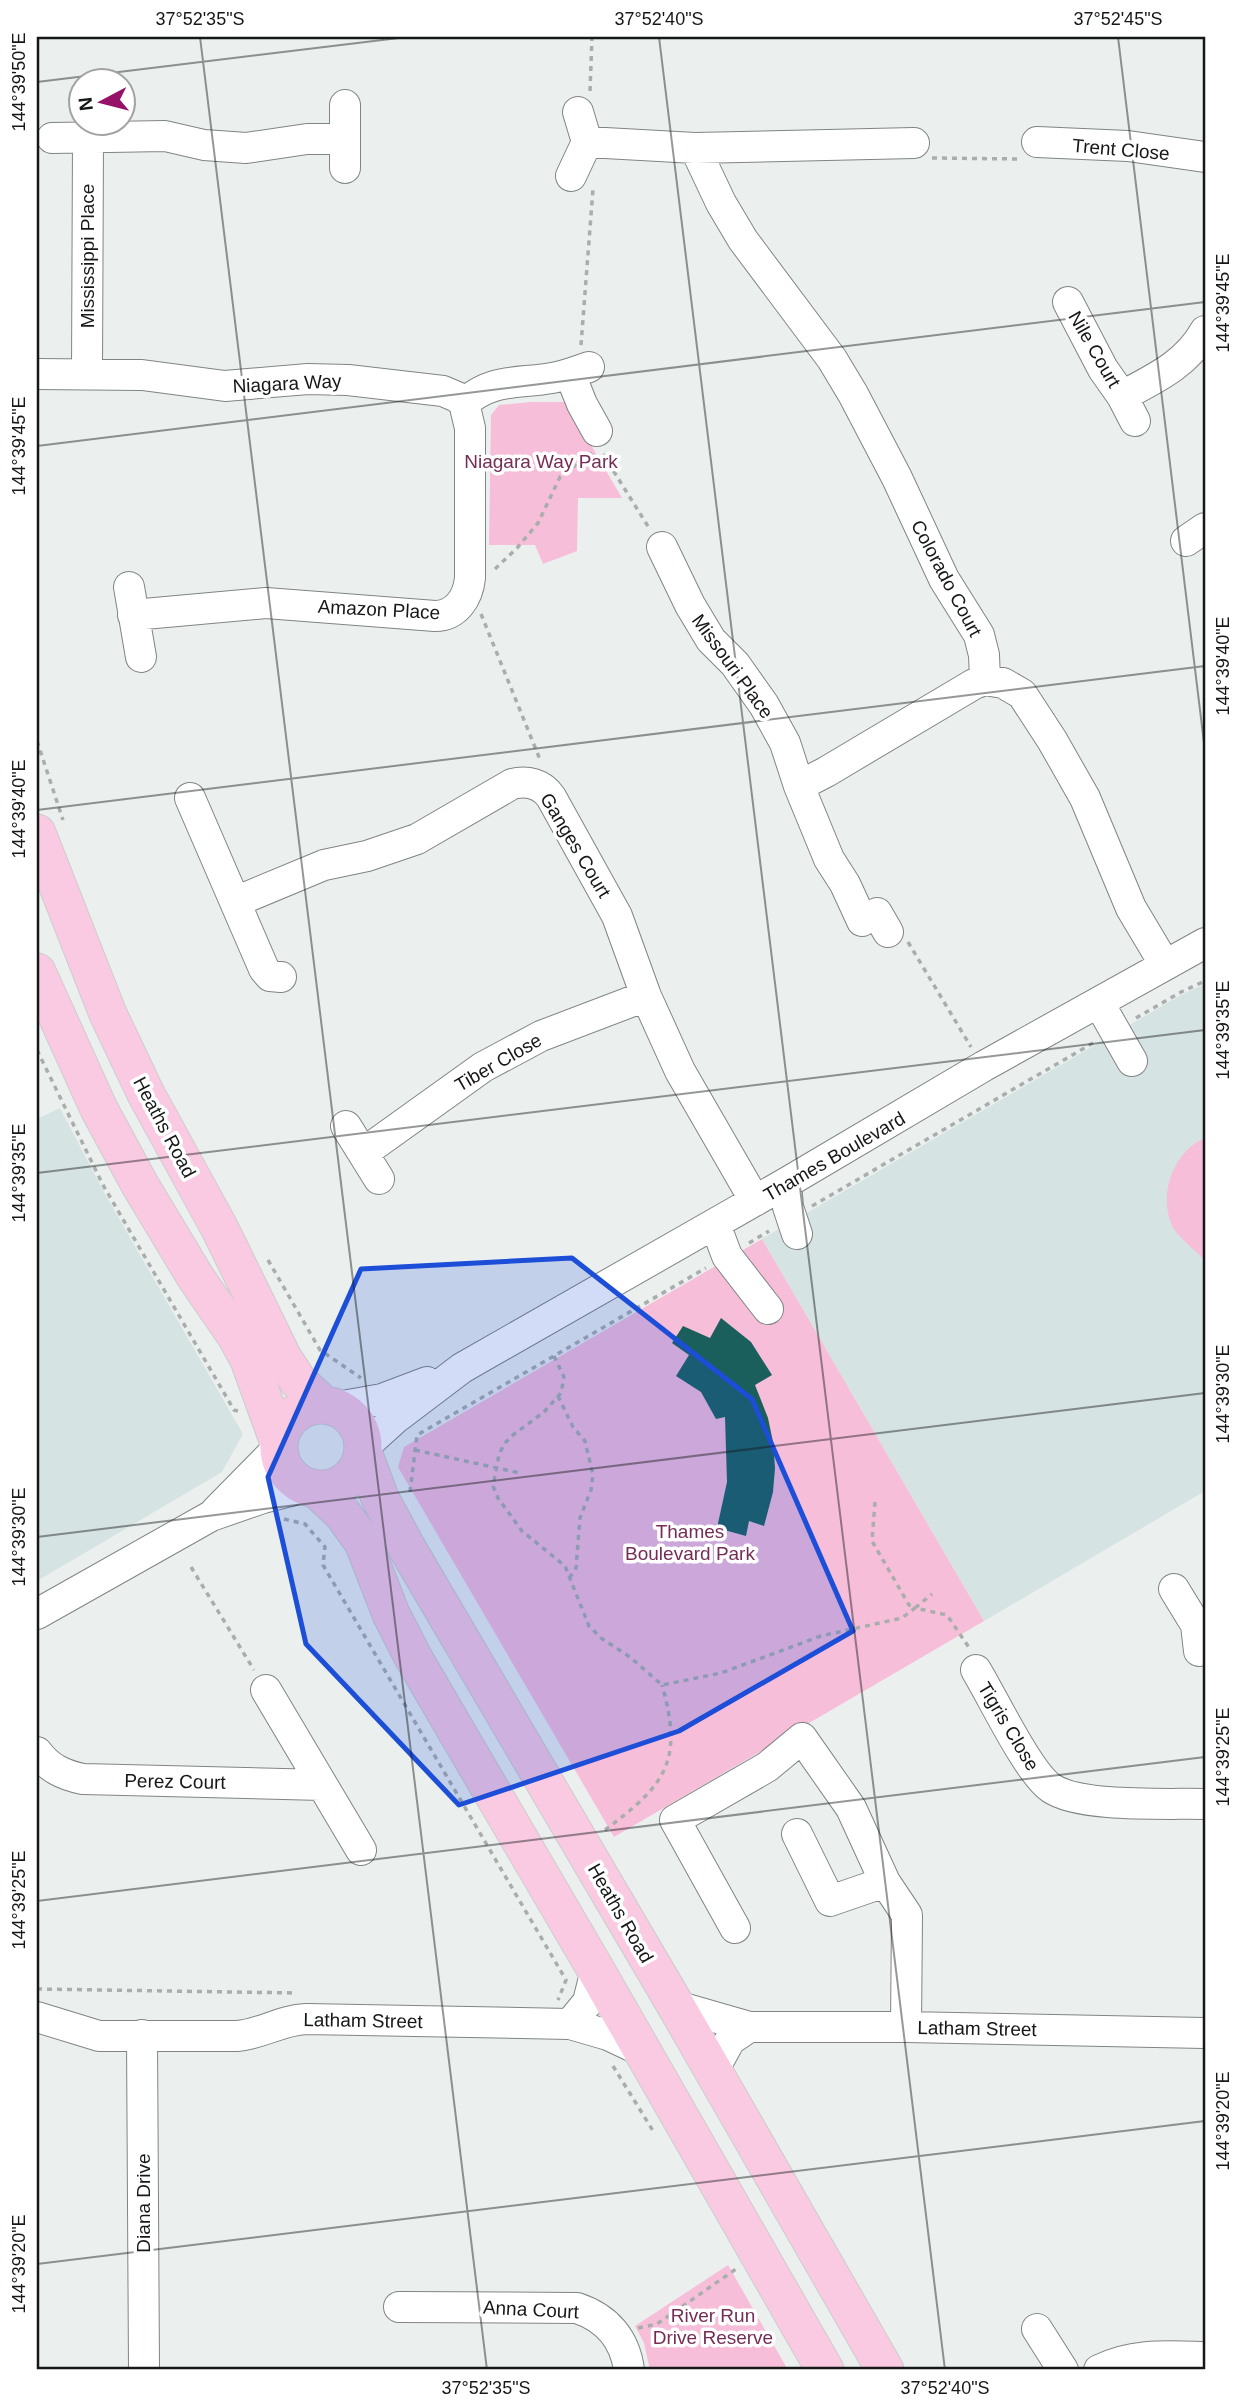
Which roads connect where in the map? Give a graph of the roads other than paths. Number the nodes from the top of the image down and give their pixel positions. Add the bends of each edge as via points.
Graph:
1 (345, 105) dead end
2 (52, 138) dead end
3 (88, 139) junction
4 (915, 143) road end
5 (1034, 143) road end
6 (695, 148) junction
7 (1205, 157) edge
8 (582, 180) road end
9 (1065, 302) dead end
10 (1205, 331) edge
11 (37, 374) edge
12 (87, 374) junction
13 (464, 403) junction
14 (597, 431) dead end
15 (658, 544) road end
16 (141, 657) dead end
17 (985, 680) junction
18 (799, 786) junction
19 (189, 798) dead end
20 (52, 832) edge
21 (235, 902) junction
22 (897, 936) road end
23 (1205, 943) edge
24 (1165, 965) junction
25 (264, 970) dead end
26 (37, 972) edge
27 (646, 996) junction
28 (1099, 1003) junction
29 (1132, 1060) dead end
30 (346, 1126) dead end
31 (363, 1153) junction
32 (379, 1179) dead end
33 (786, 1183) junction
34 (755, 1201) junction
35 (715, 1224) junction
36 (794, 1226) road end
37 (768, 1309) dead end
38 (462, 1368) junction
39 (330, 1406) junction
40 (279, 1446) junction
41 (364, 1450) junction
42 (311, 1488) junction
43 (211, 1516) junction
44 (1174, 1589) dead end
45 (37, 1614) edge
46 (1200, 1632) edge
47 (976, 1670) road end
48 (266, 1690) road end
49 (37, 1752) edge
50 (322, 1784) junction
51 (1205, 1804) edge
52 (797, 1834) dead end
53 (361, 1850) dead end
54 (885, 1882) junction
55 (734, 1928) dead end
56 (596, 1970) junction
57 (676, 2006) junction
58 (37, 2017) edge
59 (570, 2024) junction
60 (749, 2027) junction
61 (906, 2027) junction
62 (1205, 2033) edge
63 (142, 2035) junction
64 (627, 2057) junction
65 (713, 2071) junction
66 (399, 2306) dead end
67 (1037, 2329) dead end
68 (1205, 2357) edge
69 (144, 2370) edge
70 (629, 2370) edge
71 (825, 2370) edge
72 (885, 2370) edge
73 (1063, 2370) edge
74 (1099, 2370) edge

1 - 3 street via 345,153 307,139 246,148 165,136
2 - 3 street
3 - 12 street, Mississippi Place
4 - 6 street
5 - 7 street, Trent Close via 1128,146
6 - 8 street via 582,126
6 - 17 street, Colorado Court via 743,240 853,394 944,579 979,635
9 - 10 street, Nile Court via 1128,408 1197,346
11 - 12 street, Niagara Way
12 - 13 street, Niagara Way via 142,375 225,386 348,380 443,391
13 - 14 street via 500,383 554,378 580,370 582,404
13 - 16 street, Amazon Place via 470,428 470,578 465,597 454,610 441,616 266,603 131,601
15 - 18 street, Missouri Place via 711,640 764,705 785,743
17 - 18 street
17 - 24 street via 1003,683 1022,694 1052,740 1085,798 1131,908
18 - 22 street, Missouri Place via 862,921 877,913
19 - 21 street
20 - 39 main road, Heaths Road via 108,1014 146,1094 283,1358 298,1381
21 - 25 street
21 - 27 street, Ganges Court via 324,865 417,839 512,784 535,784 551,797 618,916
23 - 24 street, Thames Boulevard
24 - 28 street, Thames Boulevard
26 - 40 main road via 99,1109 140,1185 249,1360
27 - 31 street, Tiber Close via 541,1036 483,1067
27 - 34 street, Ganges Court via 680,1071
28 - 29 street
28 - 33 street, Thames Boulevard
30 - 31 street
31 - 32 street
33 - 34 street, Thames Boulevard
33 - 36 street
34 - 35 street, Thames Boulevard
35 - 37 street via 727,1256
35 - 38 street, Thames Boulevard
38 - 39 street, Thames Boulevard via 383,1399
38 - 41 street, Thames Boulevard via 396,1418
39 - 40 main road via 309,1406 297,1412 287,1421
39 - 41 main road via 355,1421
40 - 42 main road via 287,1472
40 - 43 street
41 - 42 main road via 352,1476 342,1484
41 - 57 main road, Heaths Road via 394,1525
42 - 43 street via 262,1498
42 - 56 main road via 342,1513 363,1542 413,1657
43 - 45 street
44 - 46 street
47 - 51 street, Tigris Close via 1049,1787 1085,1801
48 - 50 street
49 - 50 street, Perez Court via 51,1768 83,1779
50 - 53 street
52 - 54 street via 830,1901
54 - 55 street via 851,1808 802,1738 767,1767 675,1820
54 - 61 street via 907,1915
56 - 59 street via 588,2002
56 - 64 main road
57 - 60 street, Latham Street
57 - 65 main road, Heaths Road
58 - 63 street, Latham Street via 99,2036
59 - 63 street, Latham Street via 306,2018 250,2035
59 - 64 street, Latham Street via 608,2035
60 - 61 street, Latham Street
60 - 65 street via 730,2039
61 - 62 street, Latham Street
63 - 69 street, Diana Drive
64 - 71 main road
65 - 72 main road, Heaths Road
66 - 70 street, Anna Court via 577,2308 592,2313 619,2337
67 - 73 street
68 - 74 street via 1139,2357

